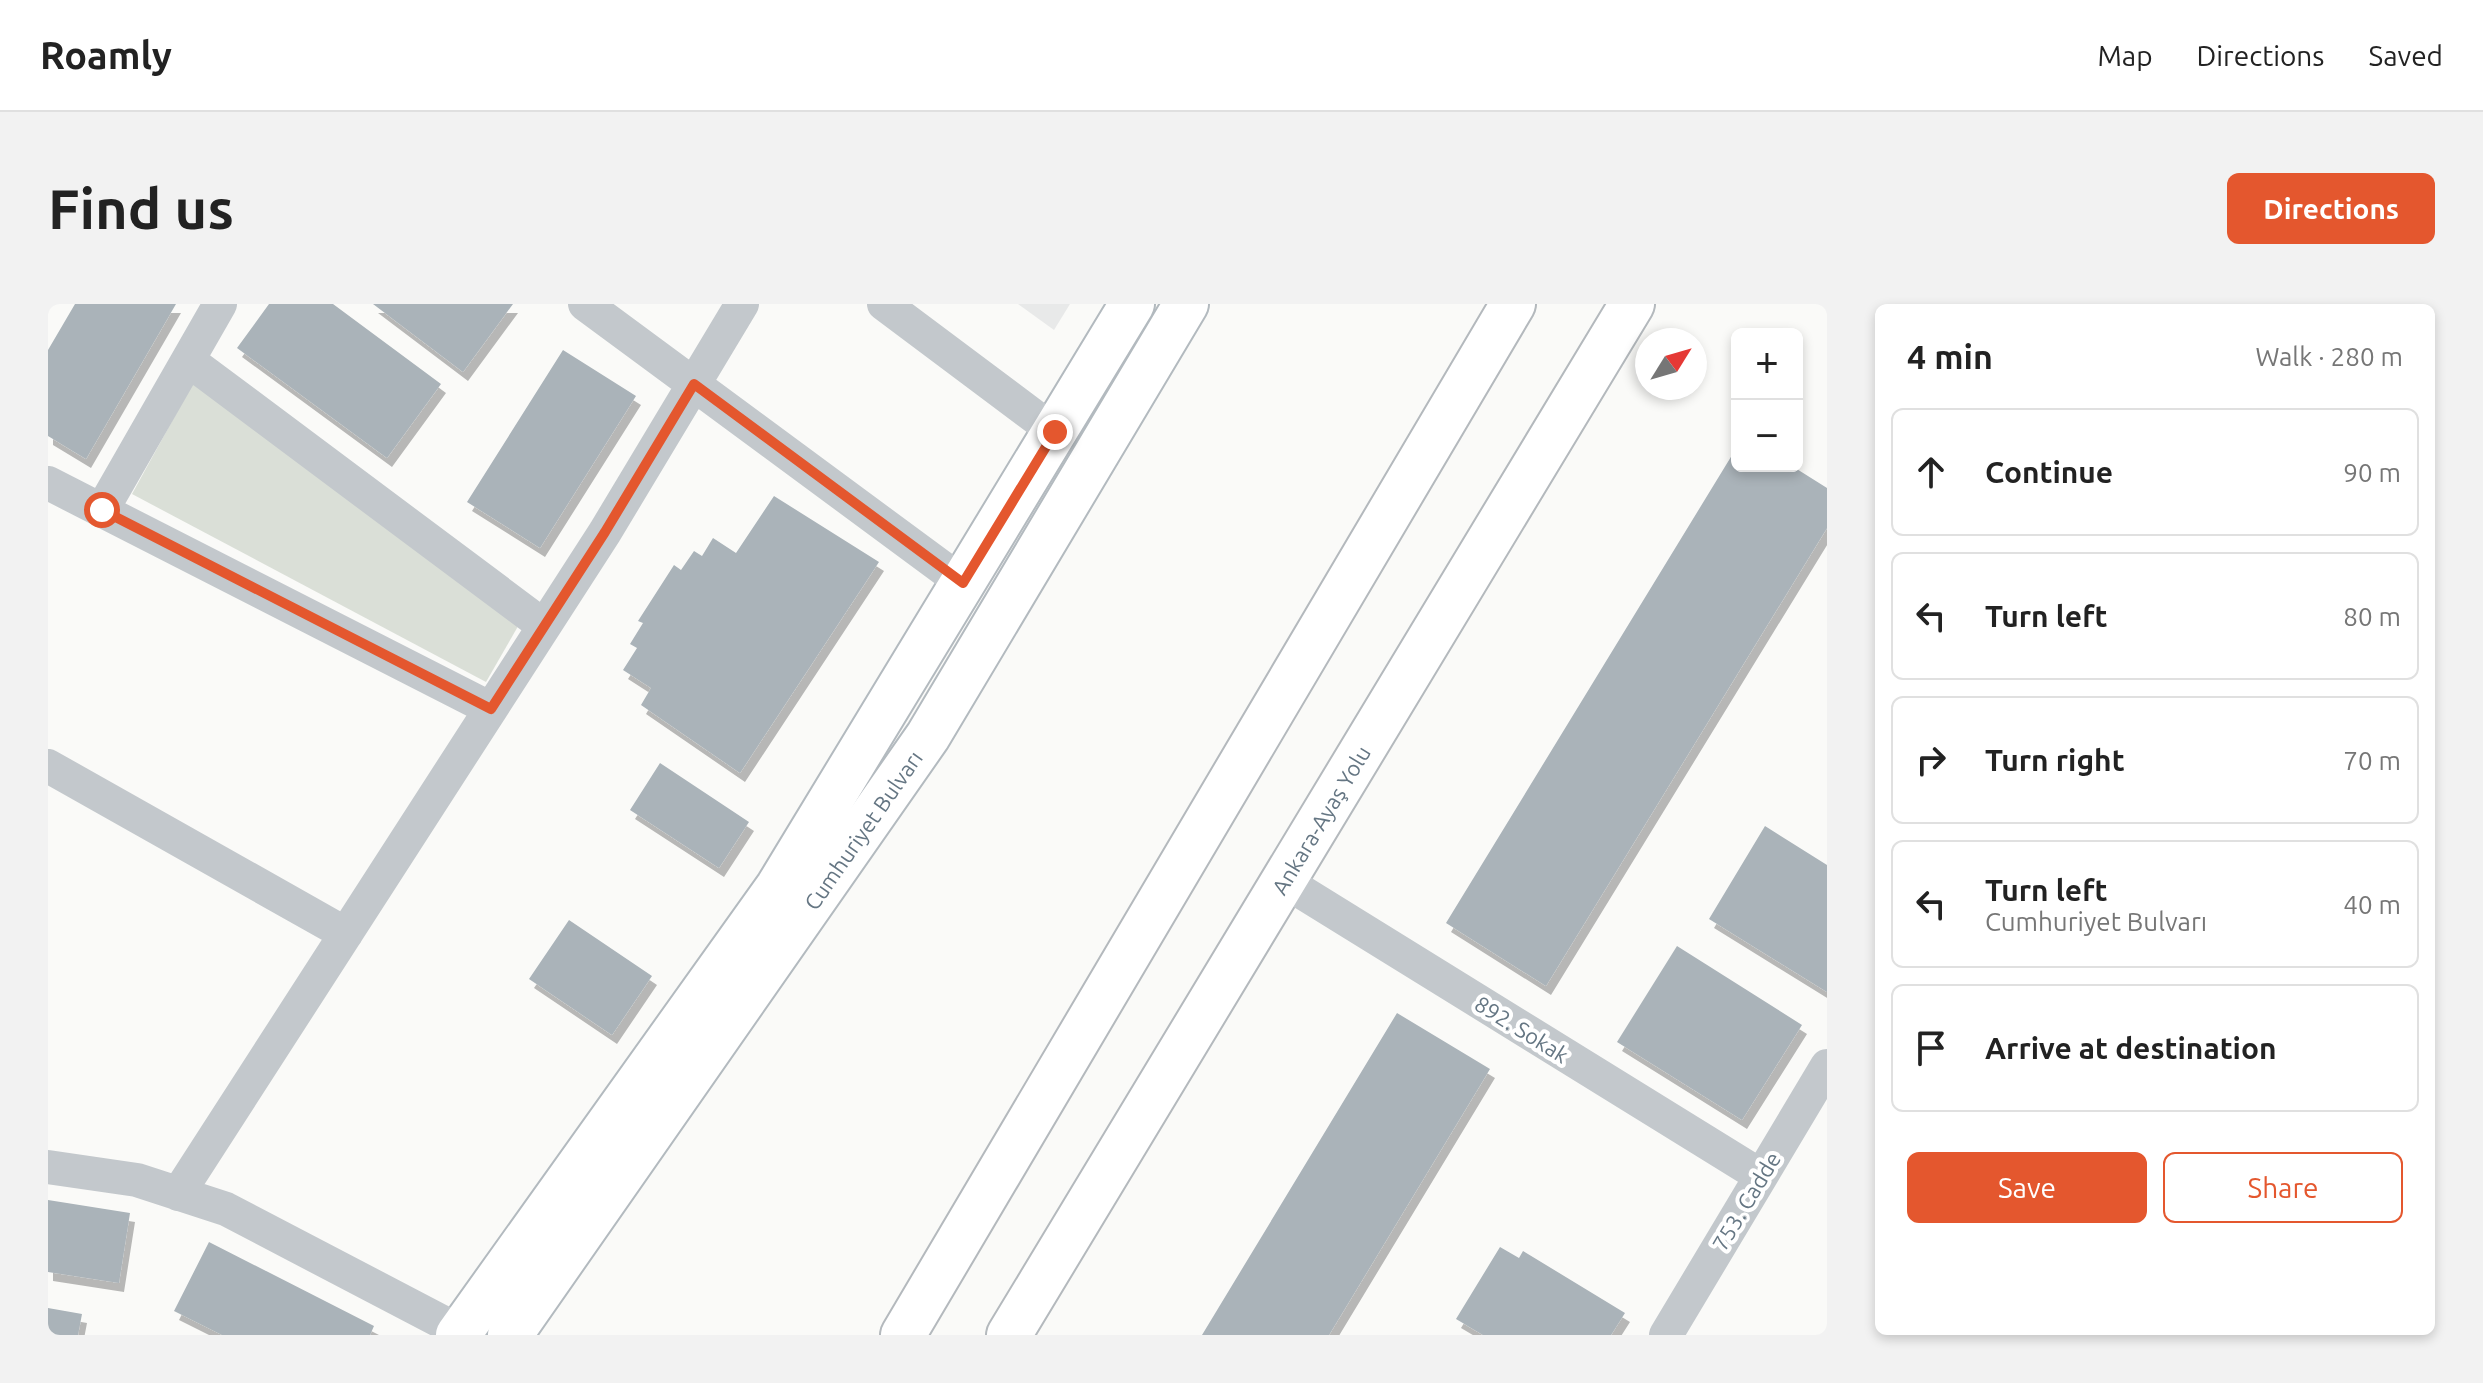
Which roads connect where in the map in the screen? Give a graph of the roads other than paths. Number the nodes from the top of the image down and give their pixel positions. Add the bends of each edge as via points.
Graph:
1 (220, 304) edge
2 (585, 304) edge
3 (742, 304) edge
4 (884, 304) edge
5 (1132, 304) edge
6 (1186, 304) edge
7 (1513, 304) edge
8 (1632, 304) edge
9 (188, 360) junction
10 (694, 384) junction
11 (1055, 432) junction
12 (48, 483) edge
13 (102, 510) junction
14 (963, 583) junction
15 (544, 626) junction
16 (491, 709) junction
17 (48, 766) edge
18 (1284, 881) junction
19 (346, 934) junction
20 (1827, 1066) edge
21 (48, 1167) edge
22 (1761, 1176) junction
23 (178, 1194) junction
24 (462, 1334) edge
25 (510, 1335) edge
26 (903, 1335) edge
27 (1009, 1335) edge
28 (1666, 1335) edge

1 - 9 street
2 - 10 street
3 - 10 street
4 - 11 street
5 - 11 main road, Cumhuriyet Bulvarı
6 - 25 main road, Cumhuriyet Bulvarı via 928,736
7 - 26 main road
8 - 18 main road, Ankara-Ayaş Yolu
9 - 13 street
9 - 15 street
10 - 14 street
10 - 15 street
11 - 14 main road, Cumhuriyet Bulvarı
12 - 13 street
13 - 16 street
14 - 24 main road, Cumhuriyet Bulvarı via 778,887
15 - 16 street
16 - 19 street
17 - 19 street
18 - 22 street, 892. Sokak
18 - 27 main road, Ankara-Ayaş Yolu
19 - 23 street
20 - 22 street, 753. Cadde
21 - 23 street via 137,1180
22 - 28 street, 753. Cadde
23 - 24 street via 226,1209

